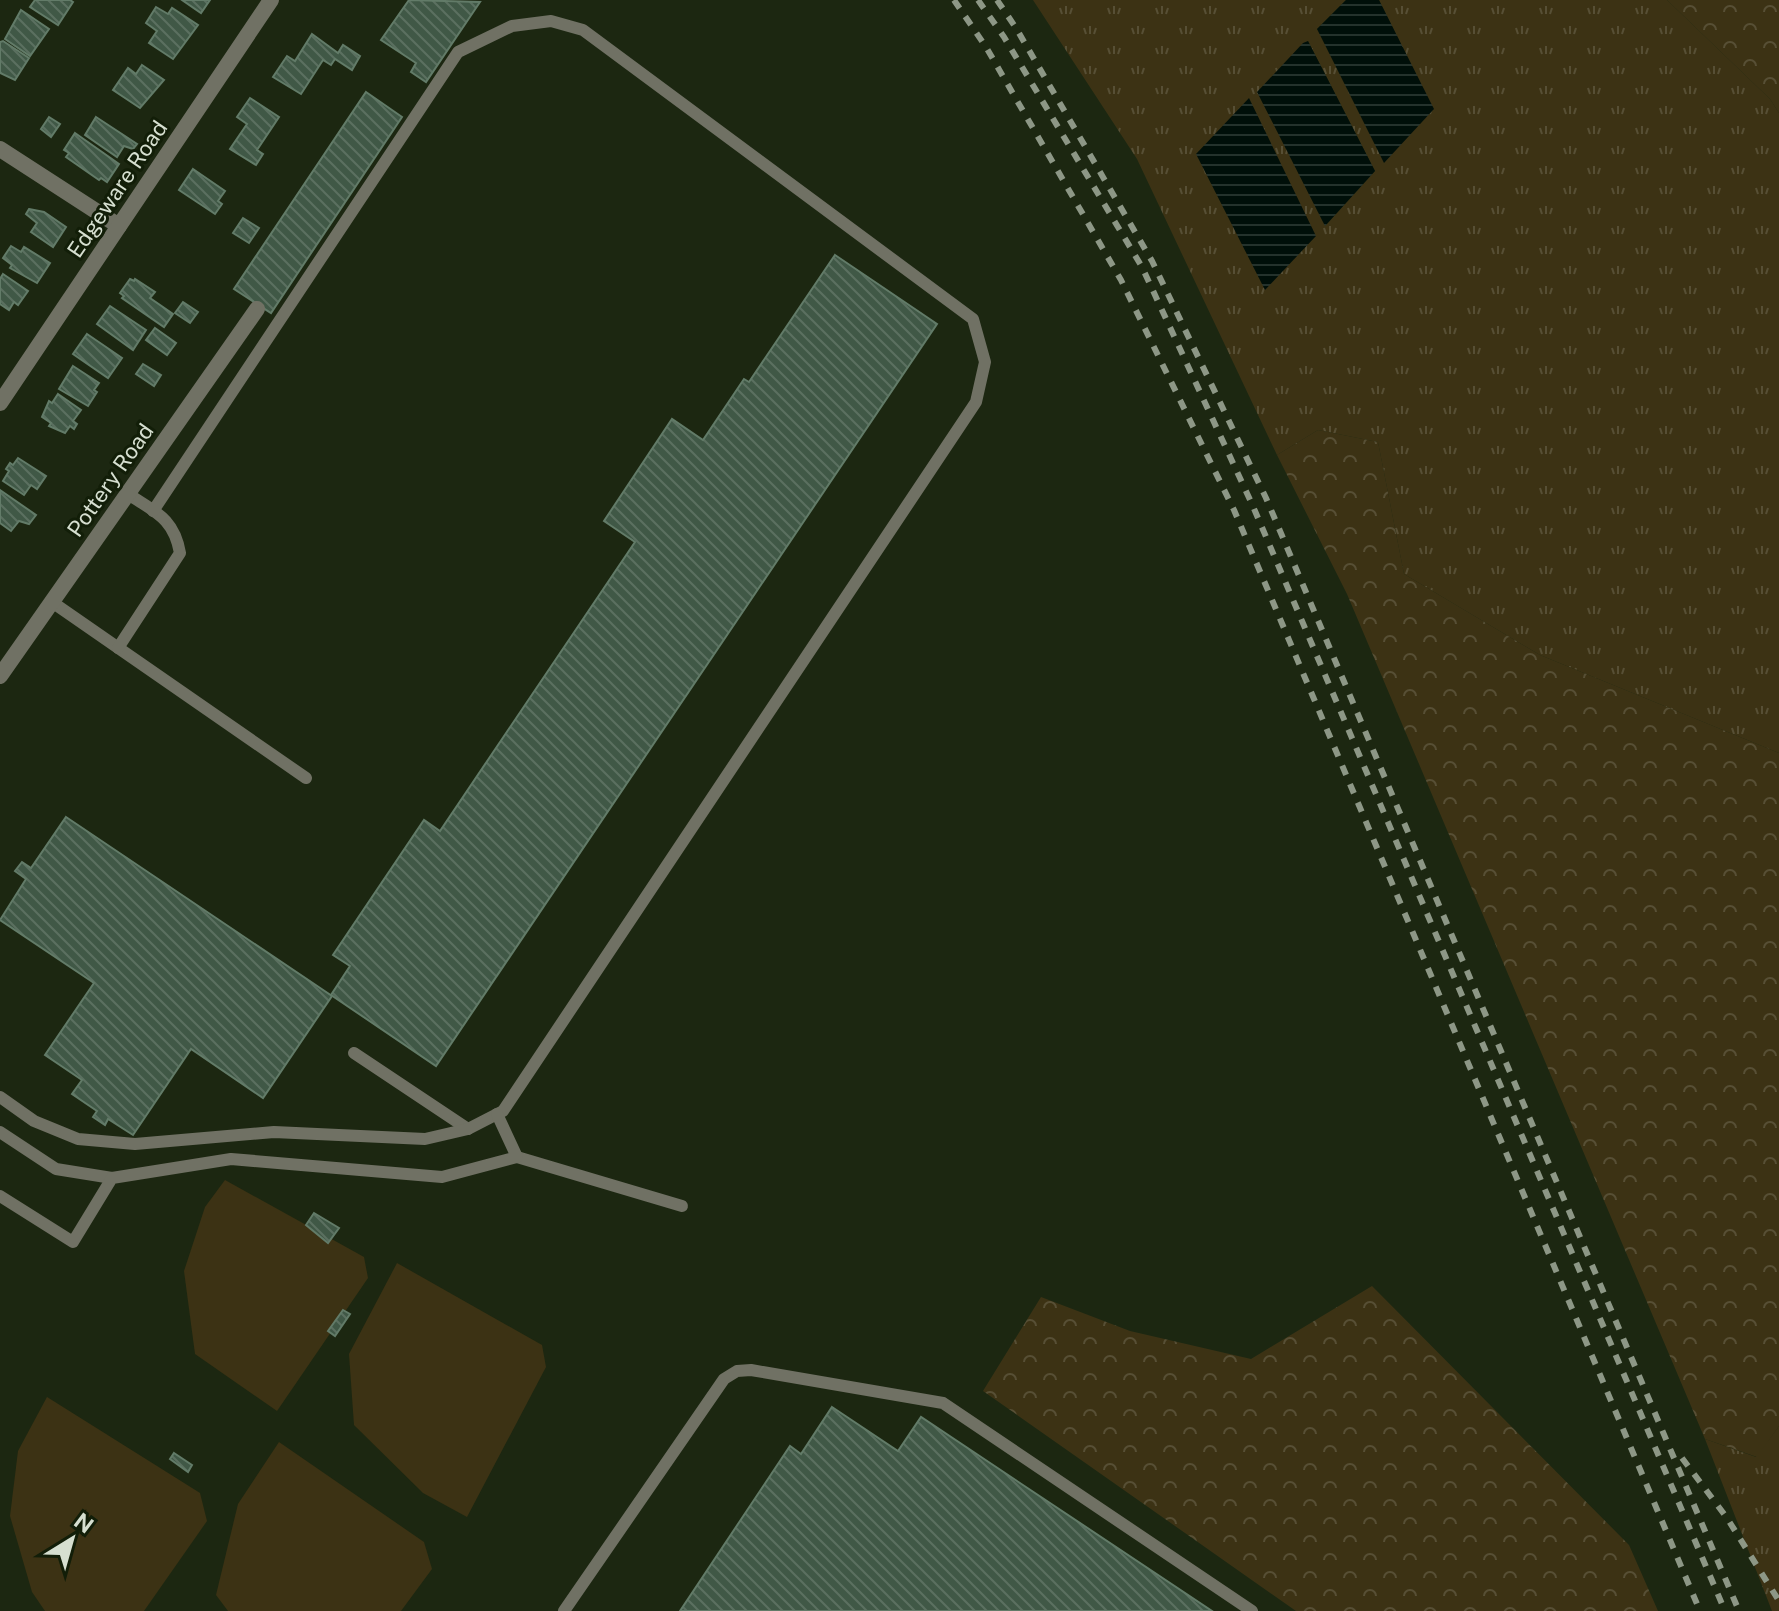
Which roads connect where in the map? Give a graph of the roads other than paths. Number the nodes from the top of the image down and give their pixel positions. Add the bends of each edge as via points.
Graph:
1 (271, 0) edge
2 (0, 149) edge
3 (119, 226) junction
4 (257, 309) dead end
5 (0, 403) edge
6 (128, 494) junction
7 (153, 511) junction
8 (52, 602) junction
9 (118, 648) junction
10 (0, 676) edge
11 (306, 778) dead end
12 (354, 1053) dead end
13 (0, 1097) edge
14 (497, 1114) junction
15 (468, 1129) junction
16 (0, 1132) edge
17 (517, 1157) junction
18 (112, 1178) junction
19 (0, 1196) edge
20 (682, 1206) dead end
21 (564, 1611) edge
22 (1252, 1611) edge

1 - 3 street, Edgeware Road
2 - 3 street
3 - 5 street, Edgeware Road
4 - 6 street, Pottery Road
6 - 7 lane
6 - 8 street, Pottery Road
7 - 9 lane via 167,519 180,553
7 - 14 lane via 458,52 512,26 551,21 583,30 973,319 985,362 976,402
8 - 9 lane
8 - 10 street, Pottery Road
9 - 11 lane
12 - 15 lane
13 - 15 lane via 34,1121 78,1139 135,1144 274,1132 425,1139
14 - 15 lane
14 - 17 lane
16 - 18 lane via 56,1169
17 - 18 lane via 442,1177 231,1159
17 - 20 lane
18 - 19 lane via 73,1242
21 - 22 lane via 724,1379 751,1370 943,1403

